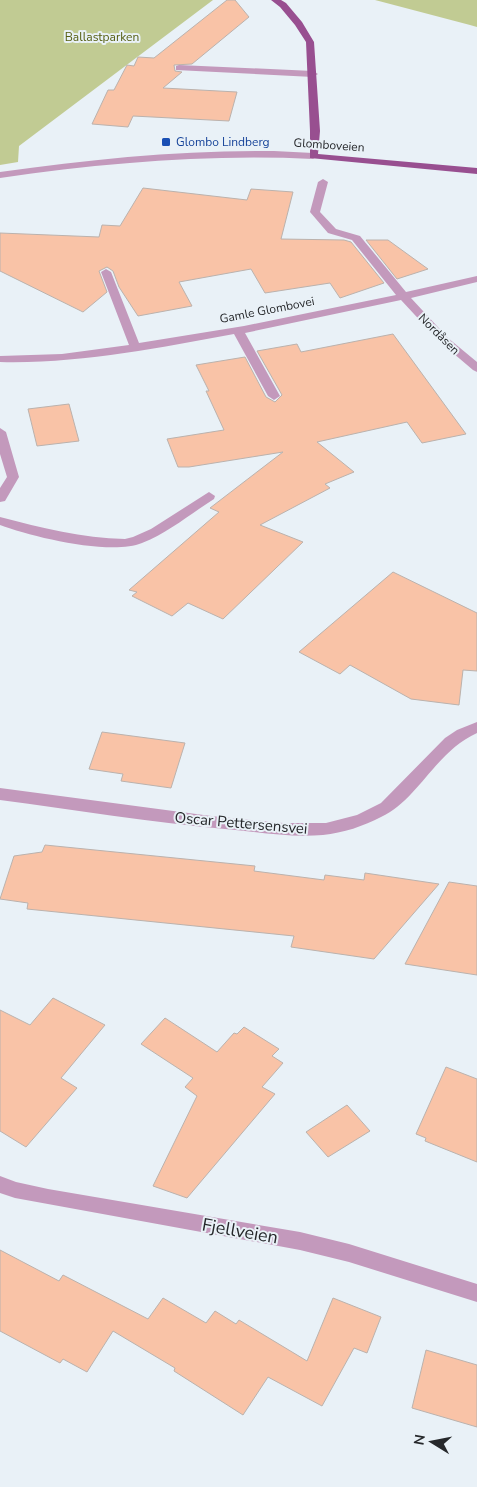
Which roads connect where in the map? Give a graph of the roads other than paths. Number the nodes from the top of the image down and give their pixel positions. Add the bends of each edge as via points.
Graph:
1 (275, 0) edge
2 (179, 68) dead end
3 (313, 74) junction
4 (313, 156) junction
5 (477, 171) edge
6 (0, 175) edge
7 (323, 182) dead end
8 (106, 272) dead end
9 (477, 279) edge
10 (404, 297) junction
11 (238, 331) junction
12 (136, 347) junction
13 (0, 359) edge
14 (477, 368) edge
15 (274, 396) dead end
16 (0, 432) edge
17 (209, 496) dead end
18 (0, 498) edge
19 (0, 521) edge
20 (477, 727) edge
21 (0, 794) edge
22 (0, 1184) edge
23 (477, 1293) edge

1 - 3 main road via 299,24 310,42
2 - 3 street
3 - 4 main road
4 - 5 main road, Glomboveien
4 - 6 street, Glomboveien via 267,153 189,155
7 - 10 street via 315,212 332,231 356,238
8 - 12 street
9 - 10 street, Gamle Glombovei
10 - 11 street, Gamle Glombovei
10 - 14 street, Nordåsen via 444,340
11 - 12 street, Gamle Glombovei
11 - 15 street
12 - 13 street, Gamle Glombovei via 78,357 25,361
16 - 18 street via 13,477
17 - 19 street via 170,522 136,541 126,543 31,530
20 - 21 street, Oscar Pettersensvei via 447,743 389,805 352,823 322,830 197,821
22 - 23 street, Fjellveien via 48,1197 300,1241

